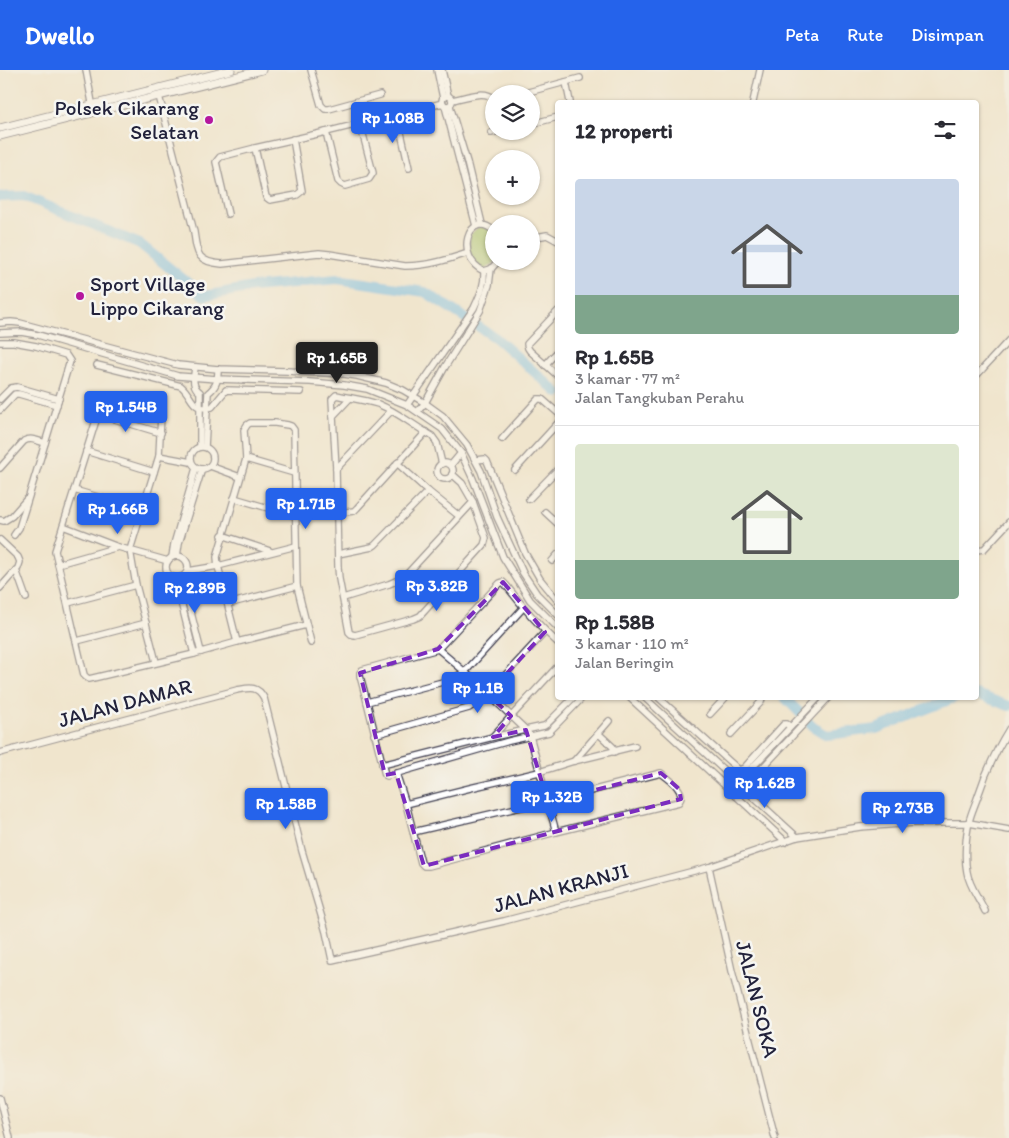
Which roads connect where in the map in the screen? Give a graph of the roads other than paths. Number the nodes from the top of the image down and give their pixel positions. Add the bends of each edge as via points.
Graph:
1 (86, 70) edge
2 (231, 70) edge
3 (262, 70) edge
4 (311, 70) edge
5 (437, 70) edge
6 (442, 70) edge
7 (760, 70) edge
8 (580, 78) dead end
9 (566, 82) junction
10 (540, 89) edge
11 (485, 94) edge
12 (380, 95) dead end
13 (160, 98) junction
14 (570, 100) edge
15 (753, 100) edge
16 (447, 102) junction
17 (93, 104) junction
18 (94, 112) junction
19 (397, 115) junction
20 (555, 119) edge
21 (540, 122) edge
22 (360, 124) junction
23 (0, 128) edge
24 (326, 132) junction
25 (0, 136) edge
26 (293, 139) junction
27 (255, 148) junction
28 (409, 168) dead end
29 (228, 214) dead end
30 (479, 225) junction
31 (485, 225) edge
32 (540, 236) edge
33 (555, 239) edge
34 (468, 253) junction
35 (484, 270) joint
36 (491, 270) edge
37 (477, 310) junction
38 (555, 314) edge
39 (0, 323) edge
40 (0, 333) edge
41 (1009, 340) edge
42 (0, 342) edge
43 (555, 354) edge
44 (437, 363) junction
45 (545, 364) junction
46 (97, 365) dead end
47 (195, 367) junction
48 (445, 367) junction
49 (218, 370) junction
50 (312, 372) junction
51 (555, 373) edge
52 (979, 373) edge
53 (194, 377) junction
54 (218, 379) junction
55 (310, 382) junction
56 (14, 387) junction
57 (200, 392) junction
58 (301, 392) dead end
59 (208, 393) junction
60 (15, 394) junction
61 (413, 396) junction
62 (100, 398) dead end
63 (350, 398) junction
64 (0, 399) edge
65 (58, 402) junction
66 (425, 403) junction
67 (408, 405) junction
68 (200, 408) junction
69 (207, 408) junction
70 (0, 410) edge
71 (555, 410) edge
72 (391, 411) junction
73 (418, 411) junction
74 (98, 414) junction
75 (162, 416) dead end
76 (333, 416) junction
77 (555, 426) edge
78 (426, 432) junction
79 (161, 433) junction
80 (502, 438) dead end
81 (45, 443) junction
82 (202, 447) junction
83 (86, 451) junction
84 (460, 453) junction
85 (159, 456) junction
86 (246, 458) junction
87 (476, 460) junction
88 (191, 462) junction
89 (398, 463) junction
90 (442, 464) junction
91 (451, 465) junction
92 (210, 466) junction
93 (0, 468) edge
94 (199, 469) junction
95 (336, 469) junction
96 (515, 470) dead end
97 (154, 472) junction
98 (294, 473) junction
99 (555, 473) edge
100 (452, 474) junction
101 (240, 477) junction
102 (74, 490) junction
103 (428, 491) junction
104 (30, 496) junction
105 (234, 498) junction
106 (529, 499) dead end
107 (473, 502) junction
108 (142, 510) junction
109 (545, 512) dead end
110 (337, 513) junction
111 (296, 516) junction
112 (459, 516) junction
113 (497, 517) junction
114 (2, 521) edge
115 (489, 521) junction
116 (555, 521) edge
117 (1009, 522) edge
118 (62, 526) junction
119 (222, 535) junction
120 (14, 536) dead end
121 (0, 540) edge
122 (296, 546) junction
123 (118, 547) junction
124 (130, 550) junction
125 (979, 550) edge
126 (272, 552) junction
127 (525, 553) junction
128 (338, 554) junction
129 (515, 557) junction
130 (172, 558) junction
131 (555, 558) edge
132 (552, 561) dead end
133 (58, 564) junction
134 (218, 566) junction
135 (16, 570) junction
136 (188, 571) junction
137 (182, 577) junction
138 (175, 578) junction
139 (136, 585) junction
140 (297, 586) junction
141 (0, 588) edge
142 (555, 597) edge
143 (26, 598) dead end
144 (343, 598) junction
145 (68, 603) junction
146 (228, 604) junction
147 (524, 608) junction
148 (555, 612) edge
149 (146, 623) junction
150 (555, 625) edge
151 (306, 626) junction
152 (545, 632) junction
153 (555, 640) edge
154 (77, 641) junction
155 (237, 642) junction
156 (310, 643) dead end
157 (438, 649) junction
158 (201, 652) junction
159 (194, 654) junction
160 (156, 662) junction
161 (555, 669) edge
162 (465, 672) junction
163 (488, 694) junction
164 (571, 700) edge
165 (580, 700) edge
166 (632, 700) edge
167 (647, 700) edge
168 (661, 700) edge
169 (723, 700) edge
170 (762, 700) edge
171 (816, 700) edge
172 (826, 700) edge
173 (367, 702) junction
174 (710, 714) dead end
175 (512, 716) junction
176 (609, 721) dead end
177 (793, 725) junction
178 (692, 728) junction
179 (526, 730) junction
180 (680, 730) junction
181 (1009, 730) edge
182 (599, 734) junction
183 (731, 734) dead end
184 (374, 735) junction
185 (530, 736) junction
186 (493, 737) junction
187 (692, 742) junction
188 (635, 746) dead end
189 (614, 752) junction
190 (0, 753) edge
191 (574, 761) junction
192 (382, 765) junction
193 (539, 772) junction
194 (396, 773) junction
195 (738, 784) junction
196 (744, 789) junction
197 (730, 791) junction
198 (736, 796) junction
199 (547, 802) junction
200 (406, 804) junction
201 (969, 823) junction
202 (1009, 830) edge
203 (413, 832) junction
204 (556, 832) junction
205 (797, 838) junction
206 (786, 842) junction
207 (709, 867) junction
208 (985, 911) dead end
209 (332, 960) joint
210 (0, 1098) edge
211 (10, 1138) edge
212 (776, 1138) edge

1 - 17 street
2 - 17 street
3 - 13 street
4 - 12 street via 325,109
5 - 16 street
6 - 16 street
7 - 15 street
8 - 9 street
9 - 10 street
9 - 14 street
11 - 16 street
13 - 18 street
13 - 34 street via 196,250 203,258 222,264 319,253 405,266 431,264
16 - 19 street
16 - 30 street
17 - 18 street
17 - 23 street
18 - 25 street
19 - 22 street
19 - 28 street
20 - 21 street
22 - 24 street
22 - 24 street via 373,173 369,179 345,186 338,181
24 - 26 street
26 - 27 street
26 - 27 street via 302,191 297,195 270,200 266,197
27 - 29 street via 217,159
30 - 31 street
30 - 34 street via 469,235
32 - 33 street via 547,235
34 - 35 street via 473,263
35 - 37 street
36 - 37 street via 489,285
37 - 44 street
37 - 48 street
38 - 45 street via 528,344 528,348
39 - 47 street via 20,323
40 - 53 street via 38,335 164,373
41 - 52 street
42 - 65 street via 36,346 68,357 70,361
43 - 45 street
44 - 48 street
44 - 61 street
45 - 51 street
46 - 68 street via 178,385
47 - 49 street
47 - 53 street
48 - 66 street
49 - 50 street
49 - 54 street
50 - 55 street
50 - 61 street via 370,379 396,386
53 - 54 street
53 - 57 street via 194,387
54 - 55 street
54 - 59 street
55 - 67 street via 367,389
56 - 60 street
56 - 64 street
56 - 65 street
57 - 59 street
57 - 68 street
58 - 69 street via 226,390
59 - 69 street
60 - 65 street
60 - 70 street
61 - 66 street
61 - 67 street
62 - 74 street
63 - 72 street via 365,400
63 - 76 street
63 - 76 street via 336,396 332,399
65 - 81 street
66 - 73 street
66 - 87 street via 450,424
67 - 73 street
68 - 69 street
68 - 82 street
69 - 82 street
71 - 80 street via 538,399
72 - 78 street
72 - 95 street
73 - 84 street via 442,429
74 - 79 street
74 - 83 street
75 - 79 street
76 - 95 street
77 - 96 street
78 - 89 street
78 - 90 street via 435,439
79 - 85 street
81 - 93 street via 32,439 24,441
81 - 104 street
82 - 88 street via 192,452
82 - 92 street via 213,455
83 - 97 street
83 - 102 street
84 - 91 street
84 - 115 street
85 - 88 street
85 - 97 street
86 - 98 street
86 - 98 street via 244,430 250,423 291,426 294,433
86 - 101 street
87 - 113 street
87 - 127 street via 487,461
88 - 94 street
89 - 103 street
89 - 110 street via 354,511
90 - 91 street
90 - 100 street via 438,475 446,479
91 - 100 street
92 - 94 street
92 - 101 street
94 - 130 street
95 - 110 street
97 - 108 street
98 - 111 street
99 - 106 street
100 - 107 street via 465,487
101 - 105 street
102 - 108 street
102 - 118 street
103 - 112 street
103 - 128 street via 375,545
104 - 114 street
104 - 120 street
105 - 111 street
105 - 119 street
107 - 112 street
107 - 144 street via 486,538 484,546 420,616 351,634
108 - 124 street
109 - 116 street
110 - 128 street
111 - 122 street
112 - 144 street via 398,580
113 - 115 street
113 - 129 street
115 - 150 street via 515,578 530,600
117 - 125 street via 984,549
118 - 123 street
118 - 133 street via 55,547
119 - 126 street
119 - 134 street
121 - 135 street via 18,557 20,565
122 - 126 street
122 - 140 street
123 - 124 street
123 - 133 street
124 - 130 street
124 - 139 street
126 - 134 street
127 - 129 street
127 - 142 street
128 - 144 street
129 - 148 street via 530,585
130 - 136 street via 185,559
130 - 138 street via 166,570
131 - 132 street
133 - 145 street
134 - 136 street
134 - 146 street
135 - 141 street
135 - 143 street
136 - 137 street
137 - 138 street
137 - 158 street
138 - 159 street
139 - 145 street
139 - 149 street
140 - 146 street
140 - 151 street
145 - 154 street
146 - 155 street
147 - 152 street
147 - 157 street via 503,582 500,583
147 - 162 street
149 - 154 street
149 - 160 street
151 - 155 street
151 - 156 street
152 - 153 street
152 - 163 street
154 - 160 street via 84,675 89,679
155 - 158 street
157 - 162 street
157 - 173 street via 366,668 360,676
158 - 159 street
159 - 160 street
161 - 175 street
162 - 163 street
162 - 173 street via 450,680
163 - 175 street
163 - 184 street via 469,708
164 - 179 street via 548,724
165 - 185 street via 549,732
166 - 197 street
167 - 180 street
168 - 178 street
169 - 174 street
170 - 183 street
171 - 177 street
172 - 196 street
173 - 184 street
175 - 179 street
175 - 186 street
176 - 182 street
177 - 178 street via 784,724 739,770
177 - 195 street
178 - 180 street
178 - 187 street
179 - 185 street
179 - 186 street
180 - 187 street
181 - 201 street via 986,772
182 - 189 street
182 - 191 street
184 - 192 street
185 - 193 street
185 - 194 street
186 - 192 street
187 - 195 street
188 - 189 street
189 - 191 street
190 - 209 street, JALAN DAMAR via 237,690 253,688 259,691 264,698
191 - 193 street
192 - 194 street via 385,776
193 - 199 street
193 - 200 street
194 - 200 street
195 - 196 street
195 - 197 street
196 - 198 street
196 - 205 street
197 - 198 street
198 - 206 street
199 - 203 street
199 - 204 street
199 - 204 street via 661,774 682,795 679,802
200 - 203 street
201 - 202 street, JALAN KRANJI
201 - 205 street, JALAN KRANJI via 870,826
201 - 208 street via 966,870
203 - 204 street via 421,863 429,866
205 - 206 street, JALAN KRANJI
206 - 207 street, JALAN KRANJI
207 - 209 street, JALAN KRANJI via 504,921
207 - 212 street, JALAN SOKA
210 - 211 street

